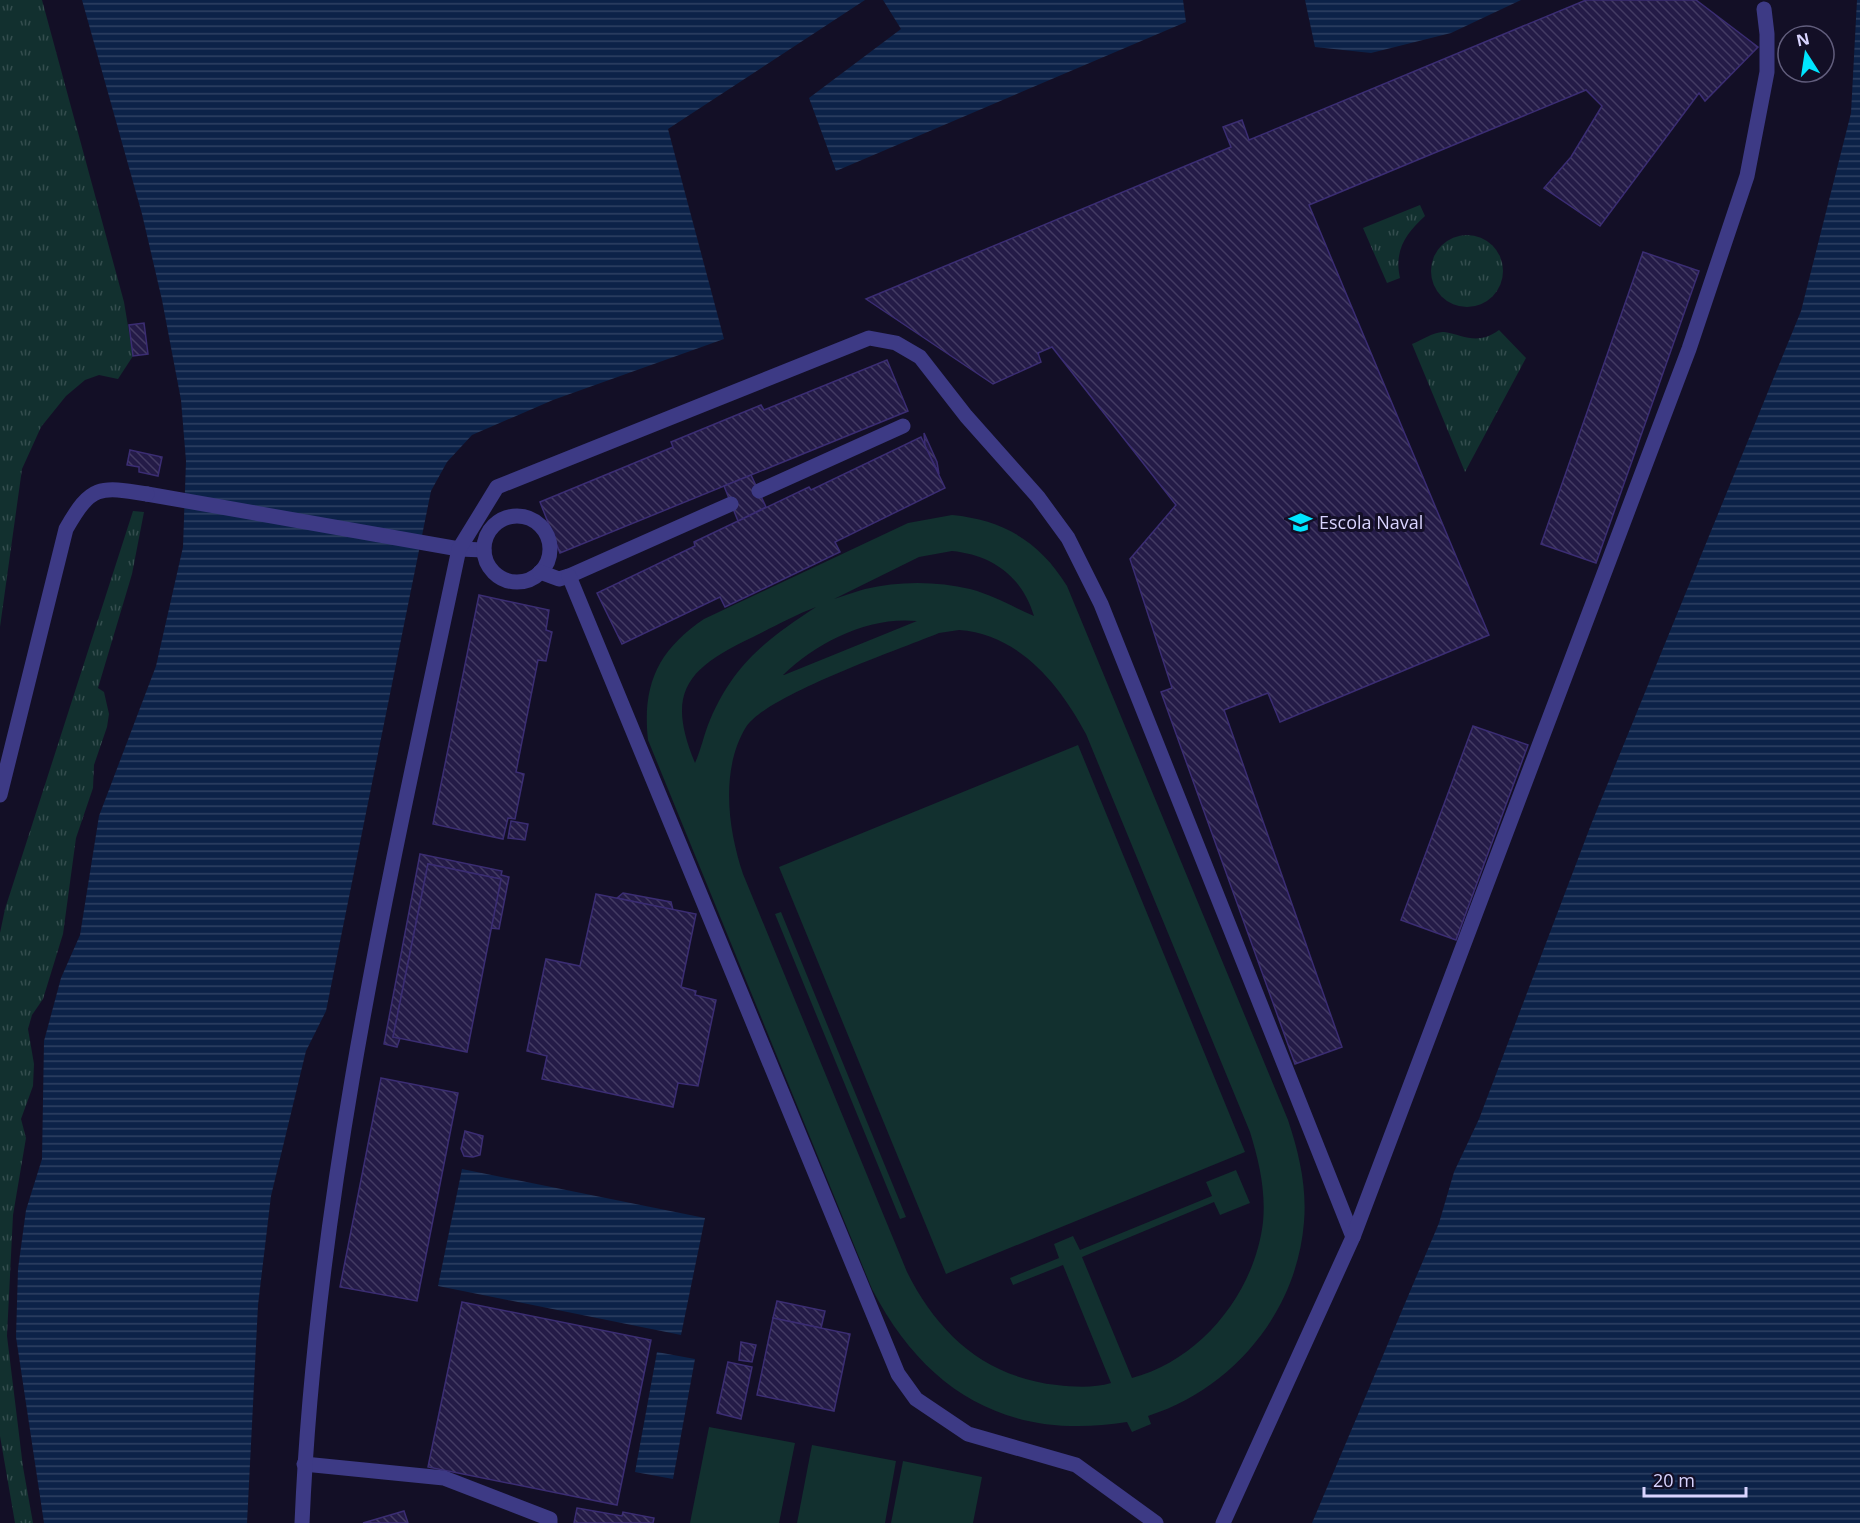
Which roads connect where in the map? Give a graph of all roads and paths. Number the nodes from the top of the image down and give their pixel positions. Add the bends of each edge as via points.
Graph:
1 (1764, 9) dead end
2 (903, 426) dead end
3 (759, 491) dead end
4 (731, 504) dead end
5 (459, 549) junction
6 (484, 550) junction
7 (540, 572) junction
8 (569, 576) junction
9 (0, 795) edge
10 (1353, 1237) junction
11 (304, 1464) junction
12 (302, 1523) edge
13 (550, 1523) edge
14 (1156, 1523) edge
15 (1222, 1523) edge

1 - 10 street via 1767,72 1748,176 1689,350
2 - 3 street
4 - 8 street
5 - 6 street
5 - 9 street via 147,494 97,490 81,503 66,529
5 - 10 street via 497,487 869,338 896,343 920,357 966,416 1038,496 1068,538 1101,604
5 - 11 street via 370,980 334,1186
6 - 7 street via 486,561 500,577 521,581
6 - 7 street via 485,540 497,522 518,516 529,518 538,524 549,542 547,563
7 - 8 street via 559,579
8 - 14 street via 898,1374 916,1399 968,1434 1076,1465
10 - 15 street
11 - 12 street
11 - 13 street via 444,1478 550,1519

